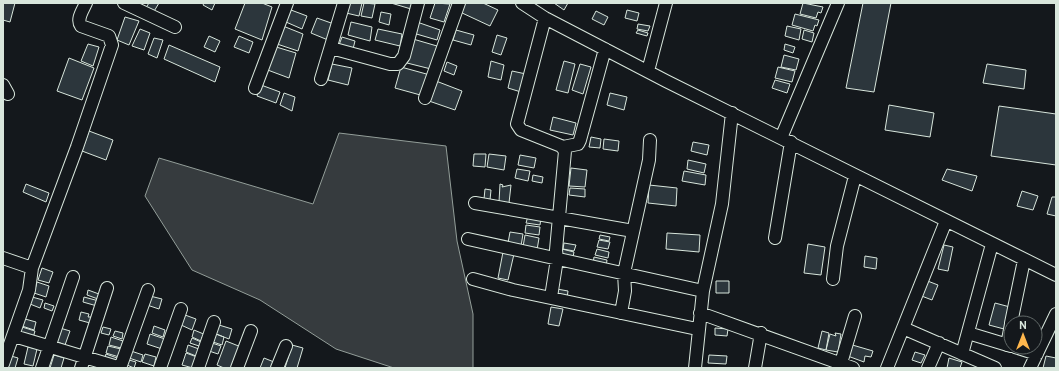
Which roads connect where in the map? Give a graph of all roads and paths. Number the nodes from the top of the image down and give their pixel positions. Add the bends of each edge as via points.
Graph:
1 (86, 3) edge
2 (124, 3) edge
3 (287, 3) edge
4 (344, 3) edge
5 (418, 3) edge
6 (458, 3) edge
7 (522, 3) edge
8 (666, 3) edge
9 (838, 3) edge
10 (544, 18) junction
11 (175, 27) dead end
12 (331, 48) junction
13 (605, 49) junction
14 (648, 71) junction
15 (321, 79) dead end
16 (255, 88) dead end
17 (425, 98) dead end
18 (732, 113) junction
19 (650, 140) dead end
20 (786, 140) junction
21 (563, 147) junction
22 (855, 176) junction
23 (475, 203) dead end
24 (560, 217) junction
25 (946, 221) junction
26 (633, 231) junction
27 (775, 238) dead end
28 (468, 239) dead end
29 (992, 244) junction
30 (3, 258) edge
31 (557, 259) junction
32 (1024, 260) junction
33 (32, 268) junction
34 (624, 272) junction
35 (1056, 275) edge
36 (73, 277) dead end
37 (473, 279) dead end
38 (833, 279) dead end
39 (107, 288) dead end
40 (148, 290) dead end
41 (703, 291) junction
42 (551, 297) junction
43 (181, 309) dead end
44 (621, 313) junction
45 (700, 313) junction
46 (1056, 314) edge
47 (1013, 315) edge
48 (855, 316) dead end
49 (214, 322) dead end
50 (903, 328) junction
51 (697, 329) junction
52 (251, 331) dead end
53 (968, 333) junction
54 (760, 334) junction
55 (14, 336) junction
56 (939, 343) junction
57 (1043, 343) edge
58 (1003, 344) edge
59 (50, 346) junction
60 (286, 346) dead end
61 (962, 354) junction
62 (1037, 355) edge
63 (83, 362) edge
64 (841, 363) junction
65 (3, 364) edge
66 (42, 368) edge
67 (120, 368) edge
68 (160, 368) edge
69 (198, 368) edge
70 (237, 368) edge
71 (277, 368) edge
72 (695, 368) edge
73 (756, 368) edge
74 (853, 368) edge
75 (887, 368) edge
76 (928, 368) edge
77 (995, 368) edge
78 (1030, 368) edge

1 - 33 street via 79,23 109,36 112,45
2 - 11 street
3 - 16 street
4 - 12 street
5 - 12 street via 404,56 398,64
6 - 17 street
7 - 10 street
8 - 14 street
9 - 20 street
10 - 13 street
10 - 21 street via 517,124 521,130
12 - 15 street
13 - 14 street
13 - 21 street via 580,140 578,144
14 - 18 street
18 - 20 street
18 - 41 street via 722,204
19 - 26 street via 649,160
20 - 22 street
20 - 27 street
21 - 24 street via 565,157
22 - 25 street
22 - 38 street via 837,246
23 - 24 street
24 - 26 street
24 - 31 street
25 - 29 street
25 - 50 street
26 - 34 street
28 - 31 street
29 - 32 street
29 - 53 street
30 - 33 street
31 - 34 street
31 - 42 street
32 - 35 street
32 - 47 street
33 - 55 street via 30,290
34 - 41 street
34 - 44 street via 625,291
36 - 59 street
37 - 42 street
39 - 63 street
40 - 67 street
41 - 45 street
42 - 44 street
43 - 68 street
44 - 51 street
45 - 51 street
45 - 54 street
46 - 57 street
48 - 64 street
49 - 69 street
50 - 56 street
50 - 75 street
51 - 72 street
52 - 70 street
53 - 58 street
53 - 61 street
54 - 64 street
54 - 73 street
55 - 59 street
55 - 65 street
56 - 61 street
56 - 76 street
59 - 63 street
59 - 66 street
60 - 71 street
61 - 77 street
62 - 78 street
63 - 67 street
64 - 74 street

